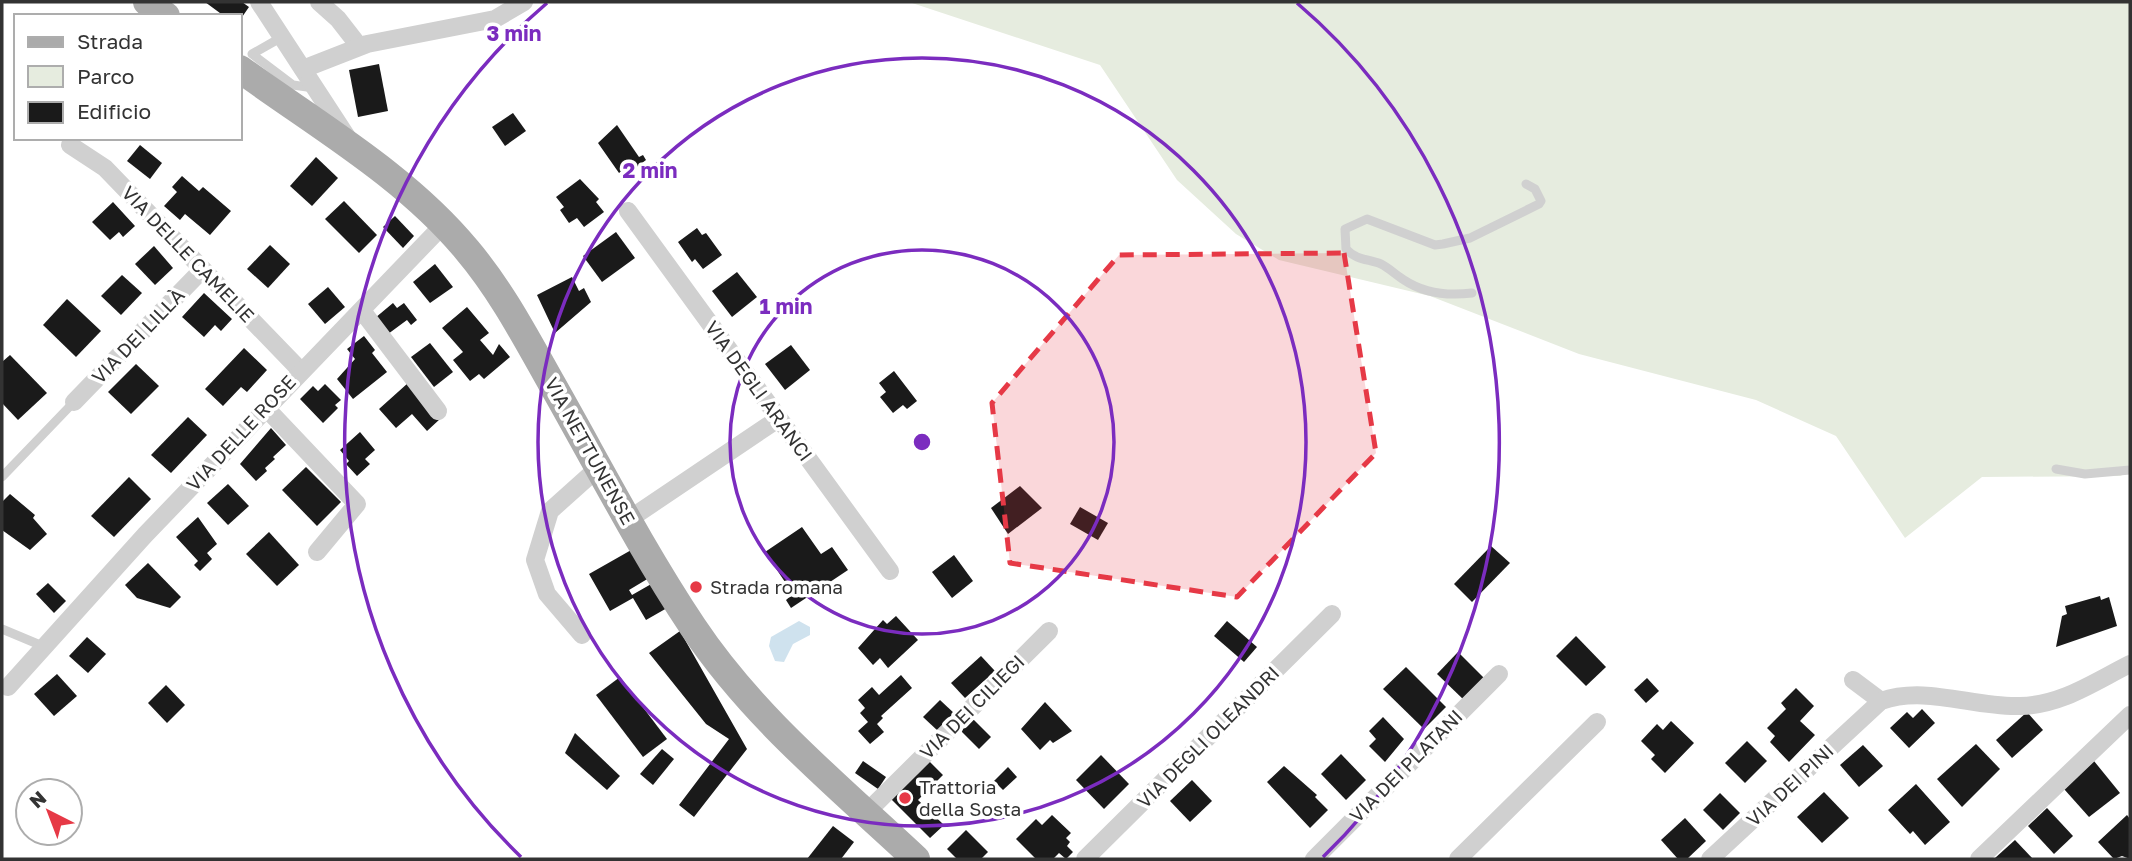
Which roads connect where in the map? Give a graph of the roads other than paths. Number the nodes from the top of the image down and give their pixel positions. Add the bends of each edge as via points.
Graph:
1 (147, 2) edge
2 (259, 2) edge
3 (319, 2) edge
4 (524, 2) edge
5 (163, 14) edge
6 (282, 37) junction
7 (359, 46) junction
8 (303, 69) junction
9 (242, 70) edge
10 (316, 89) junction
11 (70, 145) dead end
12 (358, 155) junction
13 (1526, 184) dead end
14 (628, 211) dead end
15 (444, 225) junction
16 (202, 270) junction
17 (1472, 293) dead end
18 (363, 312) junction
19 (300, 370) junction
20 (74, 402) joint
21 (266, 408) junction
22 (438, 411) dead end
23 (778, 419) junction
24 (598, 468) junction
25 (2056, 469) dead end
26 (2130, 470) edge
27 (2, 477) edge
28 (628, 520) junction
29 (317, 552) dead end
30 (890, 571) dead end
31 (1332, 614) dead end
32 (2, 629) edge
33 (1049, 631) dead end
34 (582, 635) dead end
35 (45, 648) junction
36 (2130, 664) edge
37 (1499, 674) dead end
38 (1853, 680) dead end
39 (8, 687) dead end
40 (1881, 703) junction
41 (2130, 715) edge
42 (1597, 722) dead end
43 (866, 813) junction
44 (916, 859) edge
45 (1085, 859) edge
46 (1314, 859) edge
47 (1458, 859) edge
48 (1710, 859) edge
49 (1979, 859) edge

1 - 5 main road
2 - 6 street
3 - 7 street
4 - 7 street via 495,19
6 - 8 street
6 - 10 lane via 252,54 293,85
7 - 8 street
8 - 10 street
9 - 12 main road, VIA NETTUNENSE
10 - 12 street
11 - 16 street, VIA DELLE CAMELIE via 105,169
12 - 15 main road, VIA NETTUNENSE
13 - 17 lane via 1539,194 1539,204 1456,242 1435,245 1367,219 1345,229 1346,249 1357,258 1379,264 1434,293
14 - 23 street, VIA DEGLI ARANCI
15 - 18 street, VIA DELLE ROSE
15 - 24 main road, VIA NETTUNENSE via 476,260 510,310
16 - 19 street, VIA DELLE CAMELIE
16 - 20 street, VIA DEI LILLÀ
18 - 19 street, VIA DELLE ROSE
18 - 22 street
19 - 21 street, VIA DELLE ROSE
20 - 27 lane
21 - 29 street via 357,504
21 - 35 street, VIA DELLE ROSE
23 - 28 street
23 - 30 street, VIA DEGLI ARANCI
24 - 28 main road, VIA NETTUNENSE
24 - 34 street via 550,511 535,560 547,594
25 - 26 lane via 2085,474
28 - 43 main road, VIA NETTUNENSE via 726,675 782,736
31 - 45 street, VIA DEGLI OLEANDRI
32 - 35 lane
33 - 43 street, VIA DEI CILIEGI
35 - 39 street, VIA DELLE ROSE
36 - 40 street via 2071,695 2038,705 1918,695
37 - 46 street, VIA DEI PLATANI
38 - 40 street
40 - 48 street, VIA DEI PINI
41 - 49 street
42 - 47 street
43 - 44 main road, VIA NETTUNENSE

